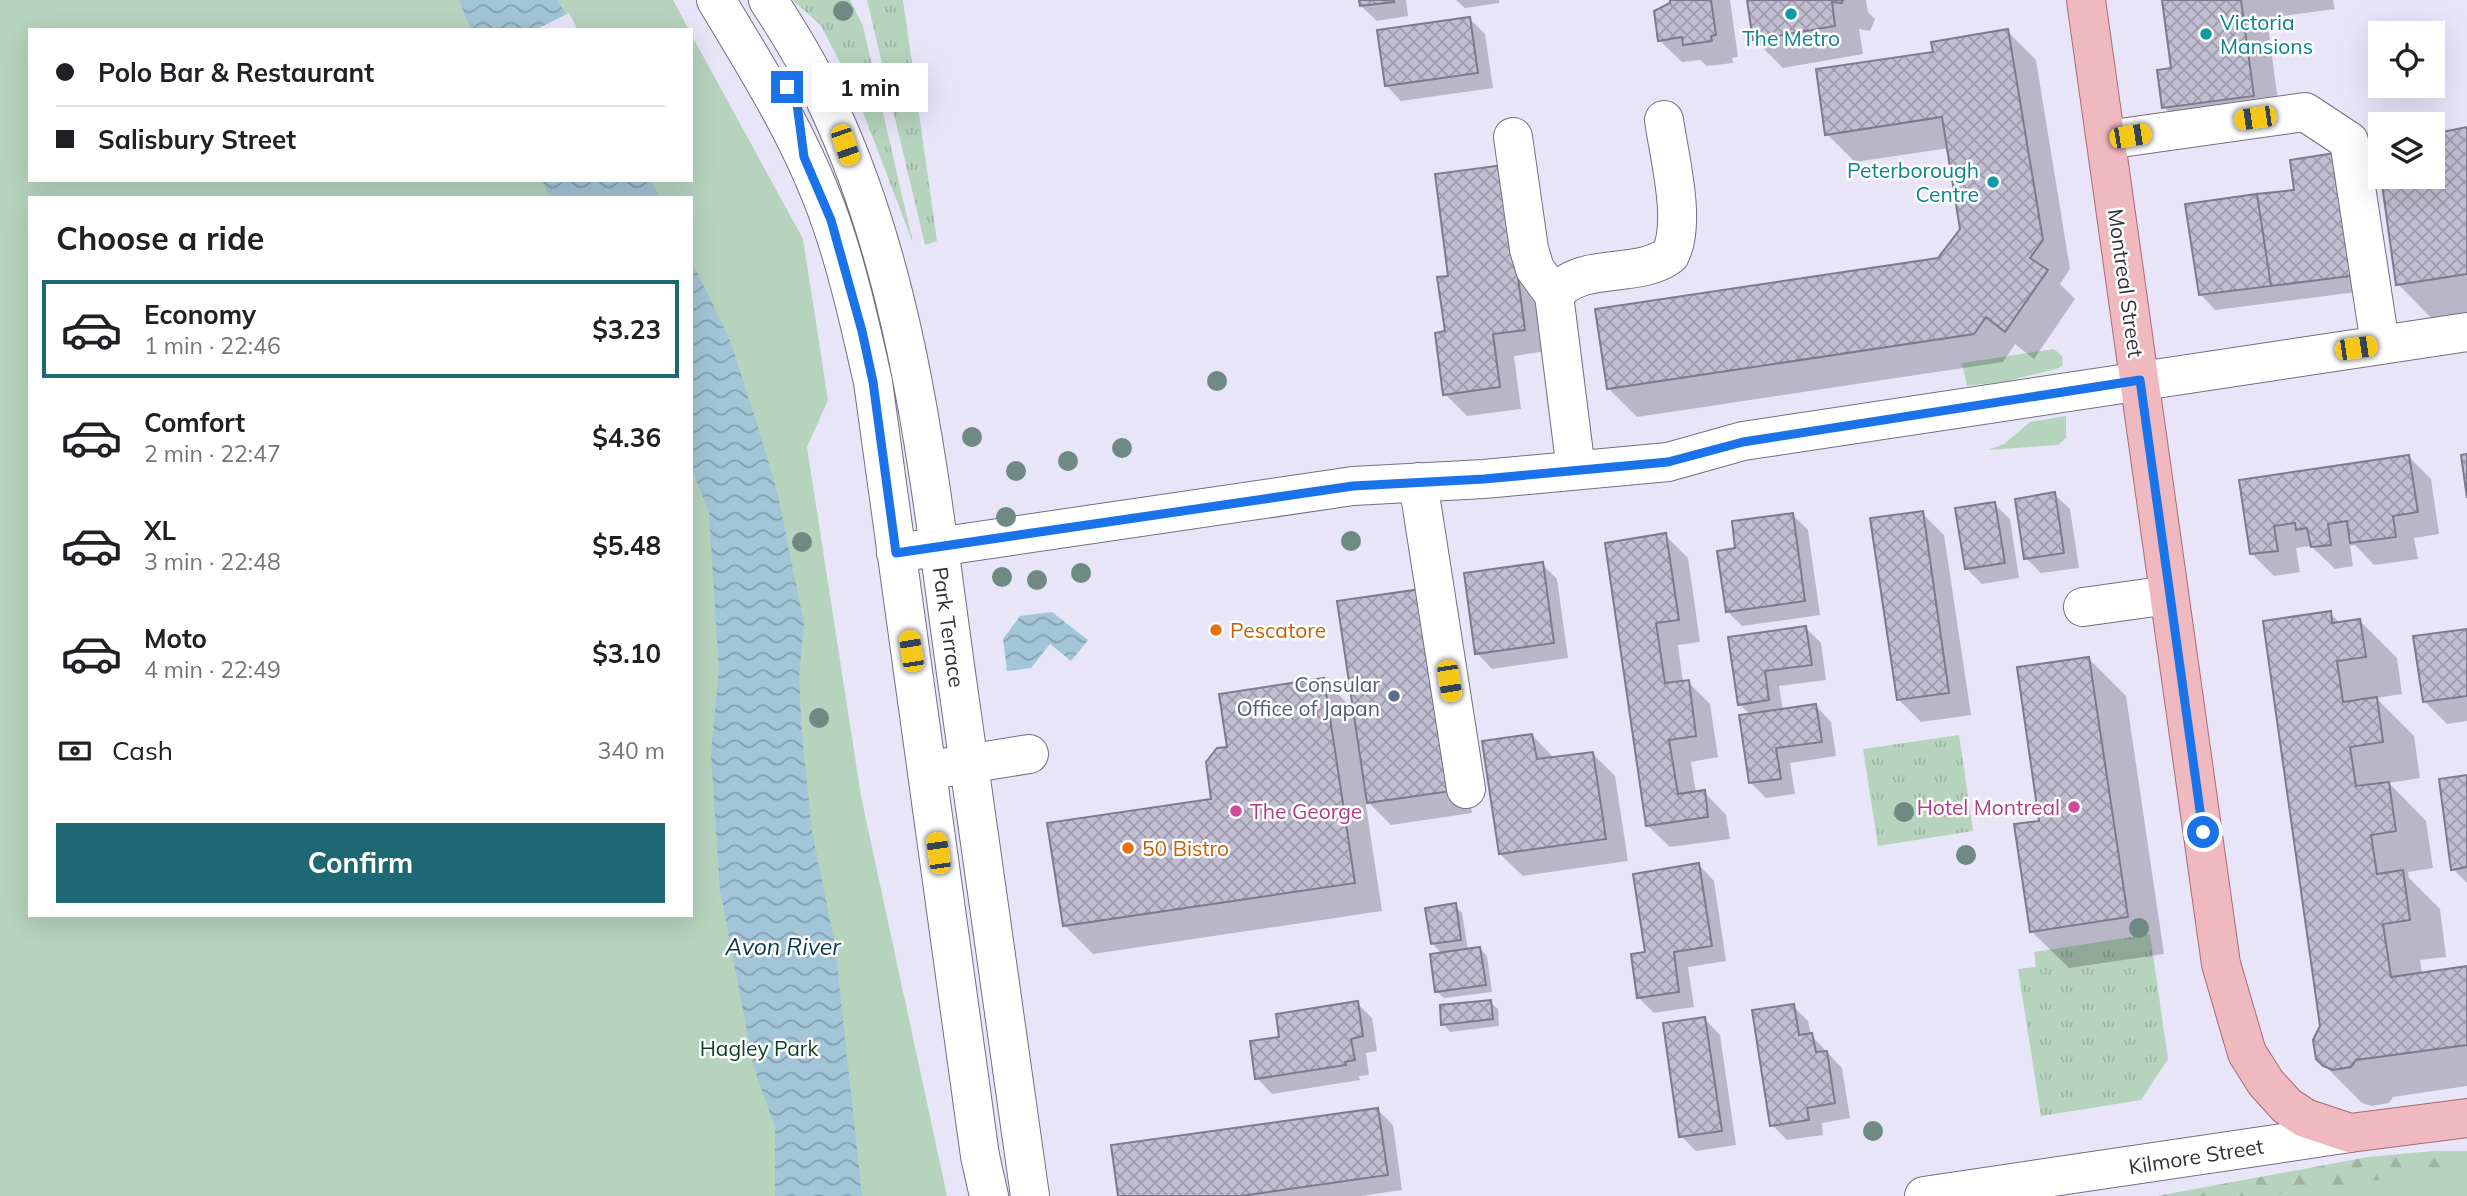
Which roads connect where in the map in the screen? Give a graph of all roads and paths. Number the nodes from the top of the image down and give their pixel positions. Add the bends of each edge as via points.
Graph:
1 (716, 0) edge
2 (738, 0) edge
3 (768, 0) edge
4 (2086, 0) edge
5 (1664, 120) dead end
6 (1513, 137) dead end
7 (2106, 140) junction
8 (804, 157) junction
9 (1554, 295) junction
10 (2467, 332) edge
11 (2380, 344) junction
12 (2140, 380) junction
13 (1576, 470) junction
14 (1418, 482) junction
15 (937, 547) junction
16 (896, 553) junction
17 (2169, 595) junction
18 (2083, 607) dead end
19 (1029, 754) dead end
20 (969, 764) junction
21 (927, 770) junction
22 (1466, 789) dead end
23 (2467, 1118) edge
24 (2350, 1133) junction
25 (2028, 1187) edge
26 (989, 1196) edge
27 (1030, 1196) edge
28 (1924, 1196) edge

1 - 8 street, Park Terrace
2 - 8 street via 797,104
3 - 15 street, Park Terrace via 831,111 875,229 909,359
4 - 7 main road, Montreal Street
5 - 9 street via 1677,234 1670,255 1647,268 1580,279
6 - 9 street via 1528,249 1535,269
7 - 11 street via 2305,112 2348,141
7 - 12 main road, Montreal Street
8 - 16 street, Park Terrace via 831,220 862,331
9 - 13 street
10 - 11 street
11 - 12 street
12 - 13 street via 1743,442 1668,462
12 - 17 main road, Montreal Street
13 - 14 street
14 - 15 street via 1353,486
14 - 22 street
15 - 16 street
15 - 20 street, Park Terrace
16 - 21 street, Park Terrace
17 - 18 street
17 - 24 main road, Montreal Street via 2221,964 2243,1043 2266,1083 2287,1106 2305,1118
19 - 20 street
20 - 21 street
20 - 27 street, Park Terrace
21 - 26 street, Park Terrace
23 - 24 main road, Kilmore Street
24 - 25 street, Kilmore Street
25 - 28 street, Kilmore Street

